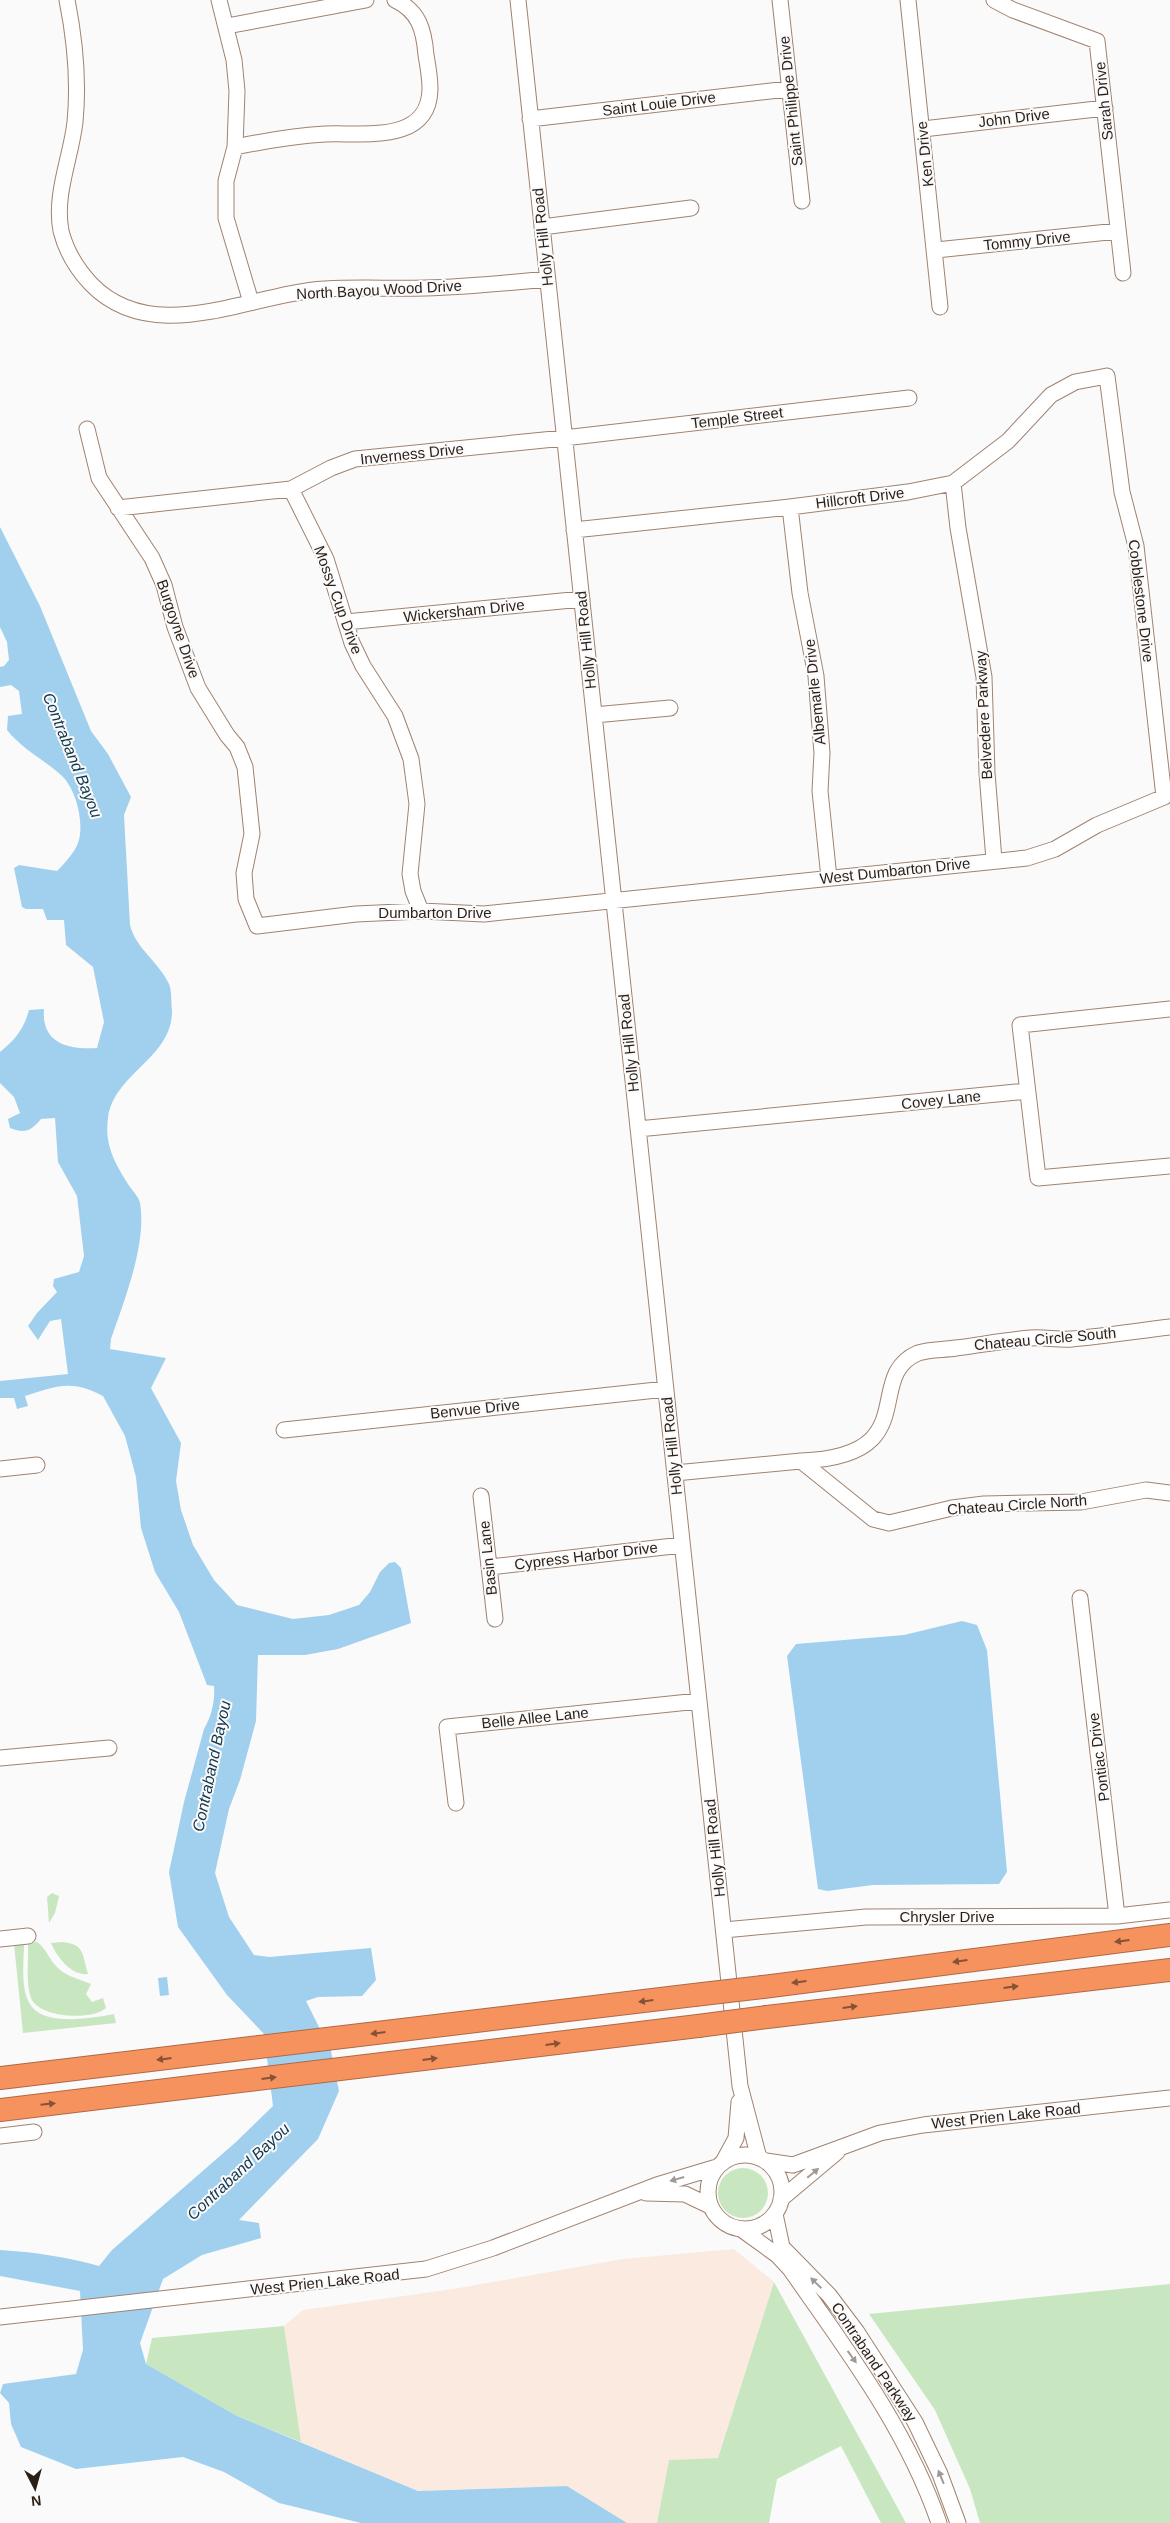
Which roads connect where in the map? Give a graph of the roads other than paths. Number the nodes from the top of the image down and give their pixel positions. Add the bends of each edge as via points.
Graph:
1 (67, 0) edge
2 (219, 0) edge
3 (366, 0) edge
4 (395, 0) edge
5 (518, 0) edge
6 (780, 0) edge
7 (908, 0) edge
8 (994, 0) edge
9 (1015, 5) edge
10 (227, 26) junction
11 (788, 89) junction
12 (1105, 108) junction
13 (530, 119) junction
14 (923, 129) junction
15 (234, 147) junction
16 (802, 201) dead end
17 (691, 208) dead end
18 (542, 227) junction
19 (1118, 231) junction
20 (936, 250) junction
21 (1123, 273) dead end
22 (547, 279) junction
23 (252, 302) junction
24 (940, 307) dead end
25 (1107, 376) joint
26 (909, 398) dead end
27 (87, 429) dead end
28 (564, 438) junction
29 (954, 483) junction
30 (291, 489) junction
31 (790, 507) junction
32 (118, 508) junction
33 (574, 530) junction
34 (582, 599) junction
35 (346, 622) junction
36 (670, 708) dead end
37 (594, 715) junction
38 (1164, 797) joint
39 (994, 860) junction
40 (829, 878) junction
41 (614, 900) junction
42 (421, 911) junction
43 (257, 926) joint
44 (1170, 1008) edge
45 (1027, 1091) junction
46 (638, 1129) junction
47 (1170, 1166) edge
48 (1170, 1328) edge
49 (666, 1389) junction
50 (284, 1430) dead end
51 (801, 1461) junction
52 (38, 1465) dead end
53 (0, 1469) edge
54 (675, 1473) junction
55 (1170, 1493) edge
56 (482, 1496) dead end
57 (682, 1545) junction
58 (490, 1567) junction
59 (1080, 1598) dead end
60 (495, 1619) dead end
61 (699, 1701) junction
62 (109, 1748) dead end
63 (0, 1758) edge
64 (456, 1803) dead end
65 (1170, 1910) edge
66 (1117, 1916) junction
67 (724, 1930) junction
68 (28, 1936) dead end
69 (1170, 1936) edge
70 (0, 1938) edge
71 (1170, 1970) edge
72 (0, 2078) edge
73 (740, 2086) junction
74 (1170, 2098) edge
75 (0, 2110) edge
76 (34, 2132) dead end
77 (0, 2136) edge
78 (844, 2146) junction
79 (762, 2160) junction
80 (720, 2165) junction
81 (637, 2193) junction
82 (781, 2199) junction
83 (710, 2206) junction
84 (775, 2214) junction
85 (741, 2229) junction
86 (0, 2317) edge
87 (846, 2317) junction
88 (832, 2328) junction
89 (939, 2523) edge
90 (958, 2523) edge

1 - 23 street, North Bayou Wood Drive via 73,29 77,91 70,153 59,197 62,232 73,261 96,290 123,306 152,313 197,314
2 - 10 street
3 - 10 street
4 - 15 street via 411,10 420,21 424,34 430,90 418,117 400,131 385,134 324,134
5 - 13 street, Holly Hill Road
6 - 11 street, Saint Philippe Drive
7 - 14 street, Ken Drive
8 - 9 street, Sarah Drive
9 - 12 street, Sarah Drive via 1098,41
10 - 15 street via 237,91
11 - 13 street, Saint Louie Drive
11 - 16 street, Saint Philippe Drive
12 - 14 street, John Drive
12 - 19 street, Sarah Drive
13 - 18 street, Holly Hill Road
14 - 20 street, Ken Drive
15 - 23 street via 226,181 226,218
17 - 18 street
18 - 22 street, Holly Hill Road
19 - 20 street, Tommy Drive
19 - 21 street, Sarah Drive
20 - 24 street, Ken Drive
22 - 23 street, North Bayou Wood Drive via 424,288 324,289
22 - 28 street, Holly Hill Road
25 - 29 street, Hillcroft Drive via 1075,382 1051,395 1008,441
25 - 38 street, Cobblestone Drive via 1122,492 1136,546
26 - 28 street, Temple Street
27 - 32 street, Burgoyne Drive via 99,478
28 - 30 street, Inverness Drive via 355,459
28 - 33 street, Holly Hill Road
29 - 31 street, Hillcroft Drive
29 - 39 street, Belvedere Parkway via 958,528 984,677
30 - 32 street, Inverness Drive
30 - 35 street, Mossy Cup Drive via 326,559
31 - 33 street, Hillcroft Drive
31 - 40 street, Albemarle Drive via 800,593 816,676 822,753 820,791
32 - 43 street, Burgoyne Drive via 152,558 198,688 237,748 244,767 252,834 244,873 246,899
33 - 34 street, Holly Hill Road
34 - 35 street, Wickersham Drive
34 - 37 street, Holly Hill Road
35 - 42 street, Mossy Cup Drive via 363,666 395,716 411,759 417,804 410,874
36 - 37 street
37 - 41 street, Holly Hill Road
38 - 39 street, West Dumbarton Drive via 1097,825 1055,849 1027,858
39 - 40 street, West Dumbarton Drive
40 - 41 street, West Dumbarton Drive
41 - 42 street, Dumbarton Drive via 484,914
41 - 46 street, Holly Hill Road
42 - 43 street, Dumbarton Drive via 356,914
44 - 45 street via 1020,1025
45 - 46 street, Covey Lane
45 - 47 street via 1038,1178
46 - 49 street, Holly Hill Road
48 - 51 street, Chateau Circle South via 1071,1339 1016,1339 920,1353 901,1366 896,1374 884,1423 871,1442 834,1457
49 - 50 street, Benvue Drive
49 - 54 street, Holly Hill Road
51 - 54 street
51 - 55 street, Chateau Circle North via 873,1518 889,1523 960,1507 1082,1502 1146,1490
52 - 53 street
54 - 57 street, Holly Hill Road
56 - 58 street, Basin Lane
57 - 58 street, Cypress Harbor Drive
57 - 61 street, Holly Hill Road
58 - 60 street, Basin Lane
59 - 66 street, Pontiac Drive
61 - 64 street, Belle Allee Lane via 448,1727
61 - 67 street, Holly Hill Road
62 - 63 street
65 - 66 street, Chrysler Drive
66 - 67 street, Chrysler Drive via 866,1917
67 - 73 street, Holly Hill Road
68 - 70 street
69 -> 72 highway, bridge
75 -> 71 highway, bridge
73 - 79 street, Holly Hill Road
73 - 80 street, Holly Hill Road via 736,2138
74 - 78 street, West Prien Lake Road via 923,2125 880,2133
76 - 77 street
78 - 79 street, West Prien Lake Road via 793,2165
82 -> 78 street, West Prien Lake Road
79 - 80 street, West Prien Lake Road via 741,2156
79 - 82 street via 780,2179
80 -> 81 street, West Prien Lake Road
80 - 83 street via 709,2182
81 - 83 street, West Prien Lake Road via 685,2194
81 - 86 street, West Prien Lake Road via 448,2264 406,2273
82 - 84 street, West Prien Lake Road
83 - 85 street, West Prien Lake Road via 725,2224
84 - 85 street via 760,2226
87 -> 84 street, Contraband Parkway via 782,2246
85 - 88 street, Contraband Parkway via 777,2255 790,2269
87 - 88 street
90 -> 87 street, Contraband Parkway via 940,2474 915,2422
88 -> 89 street, Contraband Parkway via 891,2421

